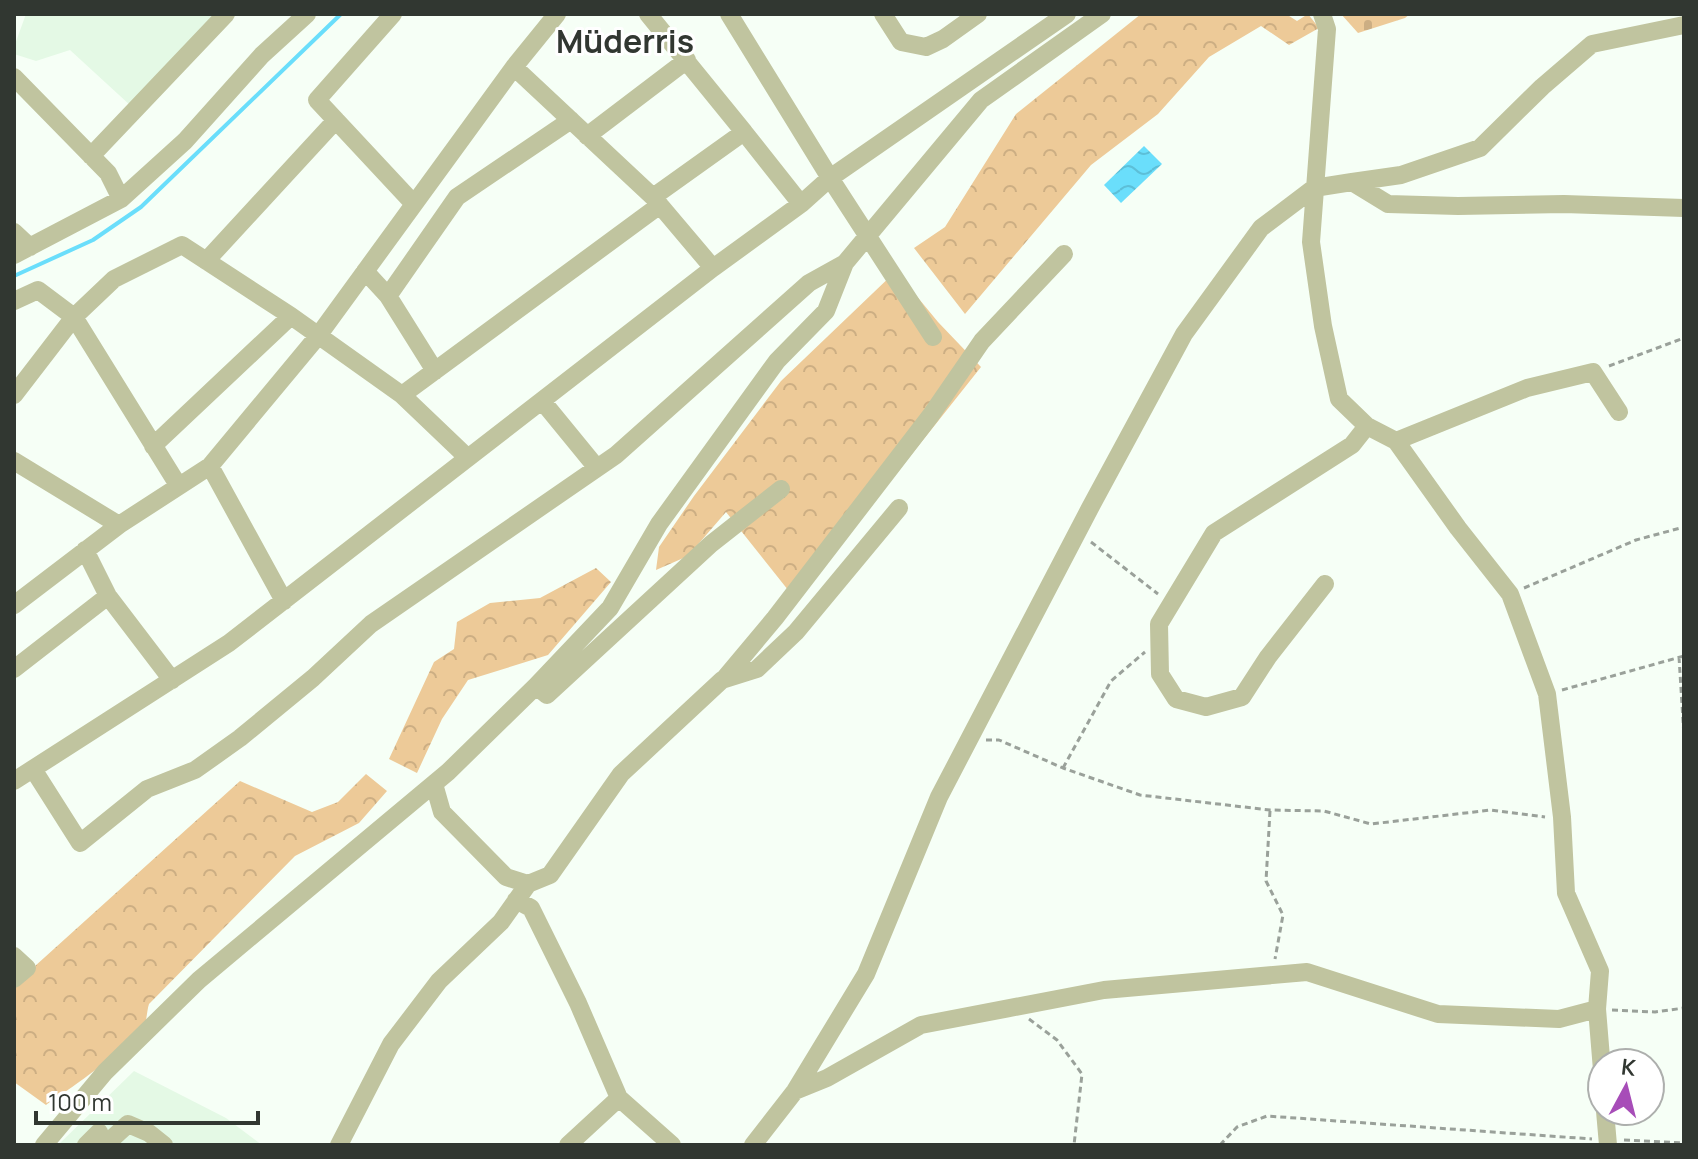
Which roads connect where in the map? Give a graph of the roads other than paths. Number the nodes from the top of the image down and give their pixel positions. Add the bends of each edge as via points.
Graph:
1 (226, 14) edge
2 (307, 14) edge
3 (393, 14) edge
4 (557, 14) edge
5 (648, 14) edge
6 (729, 14) edge
7 (883, 14) edge
8 (978, 14) edge
9 (1067, 14) edge
10 (1102, 14) edge
11 (1322, 14) edge
12 (1684, 25) edge
13 (687, 60) junction
14 (514, 67) junction
15 (14, 77) edge
16 (336, 120) junction
17 (571, 120) junction
18 (744, 132) junction
19 (587, 136) junction
20 (91, 156) junction
21 (435, 175) junction
22 (830, 178) junction
23 (1352, 182) junction
24 (1314, 188) junction
25 (457, 197) junction
26 (121, 199) junction
27 (656, 201) junction
28 (414, 204) junction
29 (801, 204) junction
30 (1684, 208) edge
31 (14, 232) edge
32 (869, 236) junction
33 (22, 251) edge
34 (1064, 254) dead end
35 (206, 261) junction
36 (845, 263) junction
37 (713, 268) junction
38 (365, 271) junction
39 (388, 296) junction
40 (14, 301) edge
41 (291, 316) junction
42 (74, 317) junction
43 (318, 336) junction
44 (933, 337) dead end
45 (435, 371) junction
46 (14, 395) edge
47 (402, 395) junction
48 (543, 402) junction
49 (1619, 412) dead end
50 (1367, 426) junction
51 (1396, 441) junction
52 (153, 446) junction
53 (468, 458) junction
54 (14, 461) edge
55 (210, 466) junction
56 (597, 468) junction
57 (178, 485) junction
58 (781, 489) dead end
59 (899, 508) dead end
60 (119, 525) junction
61 (85, 550) junction
62 (1325, 584) dead end
63 (108, 596) junction
64 (284, 601) junction
65 (14, 605) edge
66 (14, 669) edge
67 (172, 680) junction
68 (722, 680) junction
69 (536, 686) junction
70 (33, 769) junction
71 (14, 781) edge
72 (434, 784) junction
73 (528, 884) junction
74 (516, 900) junction
75 (1597, 1009) junction
76 (1600, 1047) edge
77 (795, 1091) junction
78 (619, 1098) junction
79 (97, 1141) edge
80 (44, 1145) edge
81 (164, 1145) edge
82 (339, 1145) edge
83 (568, 1145) edge
84 (672, 1145) edge
85 (753, 1145) edge

1 - 20 street
2 - 26 street via 262,55 185,141
3 - 16 street via 317,100
4 - 14 street
5 - 13 street
6 - 22 street
7 - 8 street via 901,42 926,47
9 - 22 street
10 - 32 street via 981,100
11 - 24 street via 1327,29
12 - 23 street via 1592,44 1480,148 1401,175
13 - 18 street
13 - 19 street
14 - 17 street
14 - 21 street
15 - 20 street
16 - 28 street
16 - 35 street
17 - 19 street
17 - 25 street
18 - 27 street
18 - 29 street
19 - 27 street
20 - 26 street via 108,173
21 - 25 street
21 - 28 street
22 - 29 street
22 - 32 street
23 - 24 street
23 - 30 street via 1388,204
24 - 50 street via 1311,242 1339,399
24 - 77 street via 1261,228 1184,334 939,797 866,974
25 - 39 street
26 - 33 street
27 - 37 street
27 - 45 street
28 - 38 street
29 - 37 street
31 - 33 street
32 - 36 street
32 - 44 street
34 - 68 street via 982,341 931,415
35 - 41 street
35 - 42 street via 182,245 114,279
36 - 56 street via 809,283
36 - 69 street via 826,311 777,361 659,524 610,608
37 - 48 street
38 - 39 street
38 - 43 street
39 - 45 street
40 - 42 street via 38,290
41 - 43 street
41 - 52 street
42 - 46 street
42 - 52 street
43 - 47 street
43 - 55 street
45 - 47 street
47 - 53 street
48 - 53 street
48 - 56 street
49 - 51 street via 1593,372 1527,388
50 - 51 street
50 - 62 street via 1352,445 1214,533 1159,624 1160,674 1176,699 1206,707 1242,697
51 - 75 street via 1510,594 1547,694 1566,893 1600,971
52 - 57 street
53 - 64 street
54 - 60 street
55 - 57 street
55 - 64 street
56 - 70 street via 371,624 240,738 195,770 147,789 80,843
57 - 60 street
58 - 69 street via 711,544 547,695
59 - 68 street via 796,632 757,669
60 - 61 street
61 - 63 street
61 - 65 street
63 - 66 street
63 - 67 street
64 - 67 street
67 - 70 street
68 - 73 street via 621,774 550,875
69 - 72 street
70 - 71 street
72 - 73 street via 442,812 506,877
72 - 80 street via 199,980 105,1072
73 - 74 street
74 - 78 street via 531,908
74 - 82 street via 501,922 439,981 391,1044
75 - 76 street
75 - 77 street via 1559,1019 1438,1014 1307,972 1104,990 921,1025
77 - 85 street
78 - 83 street
78 - 84 street
79 - 81 street via 128,1124

